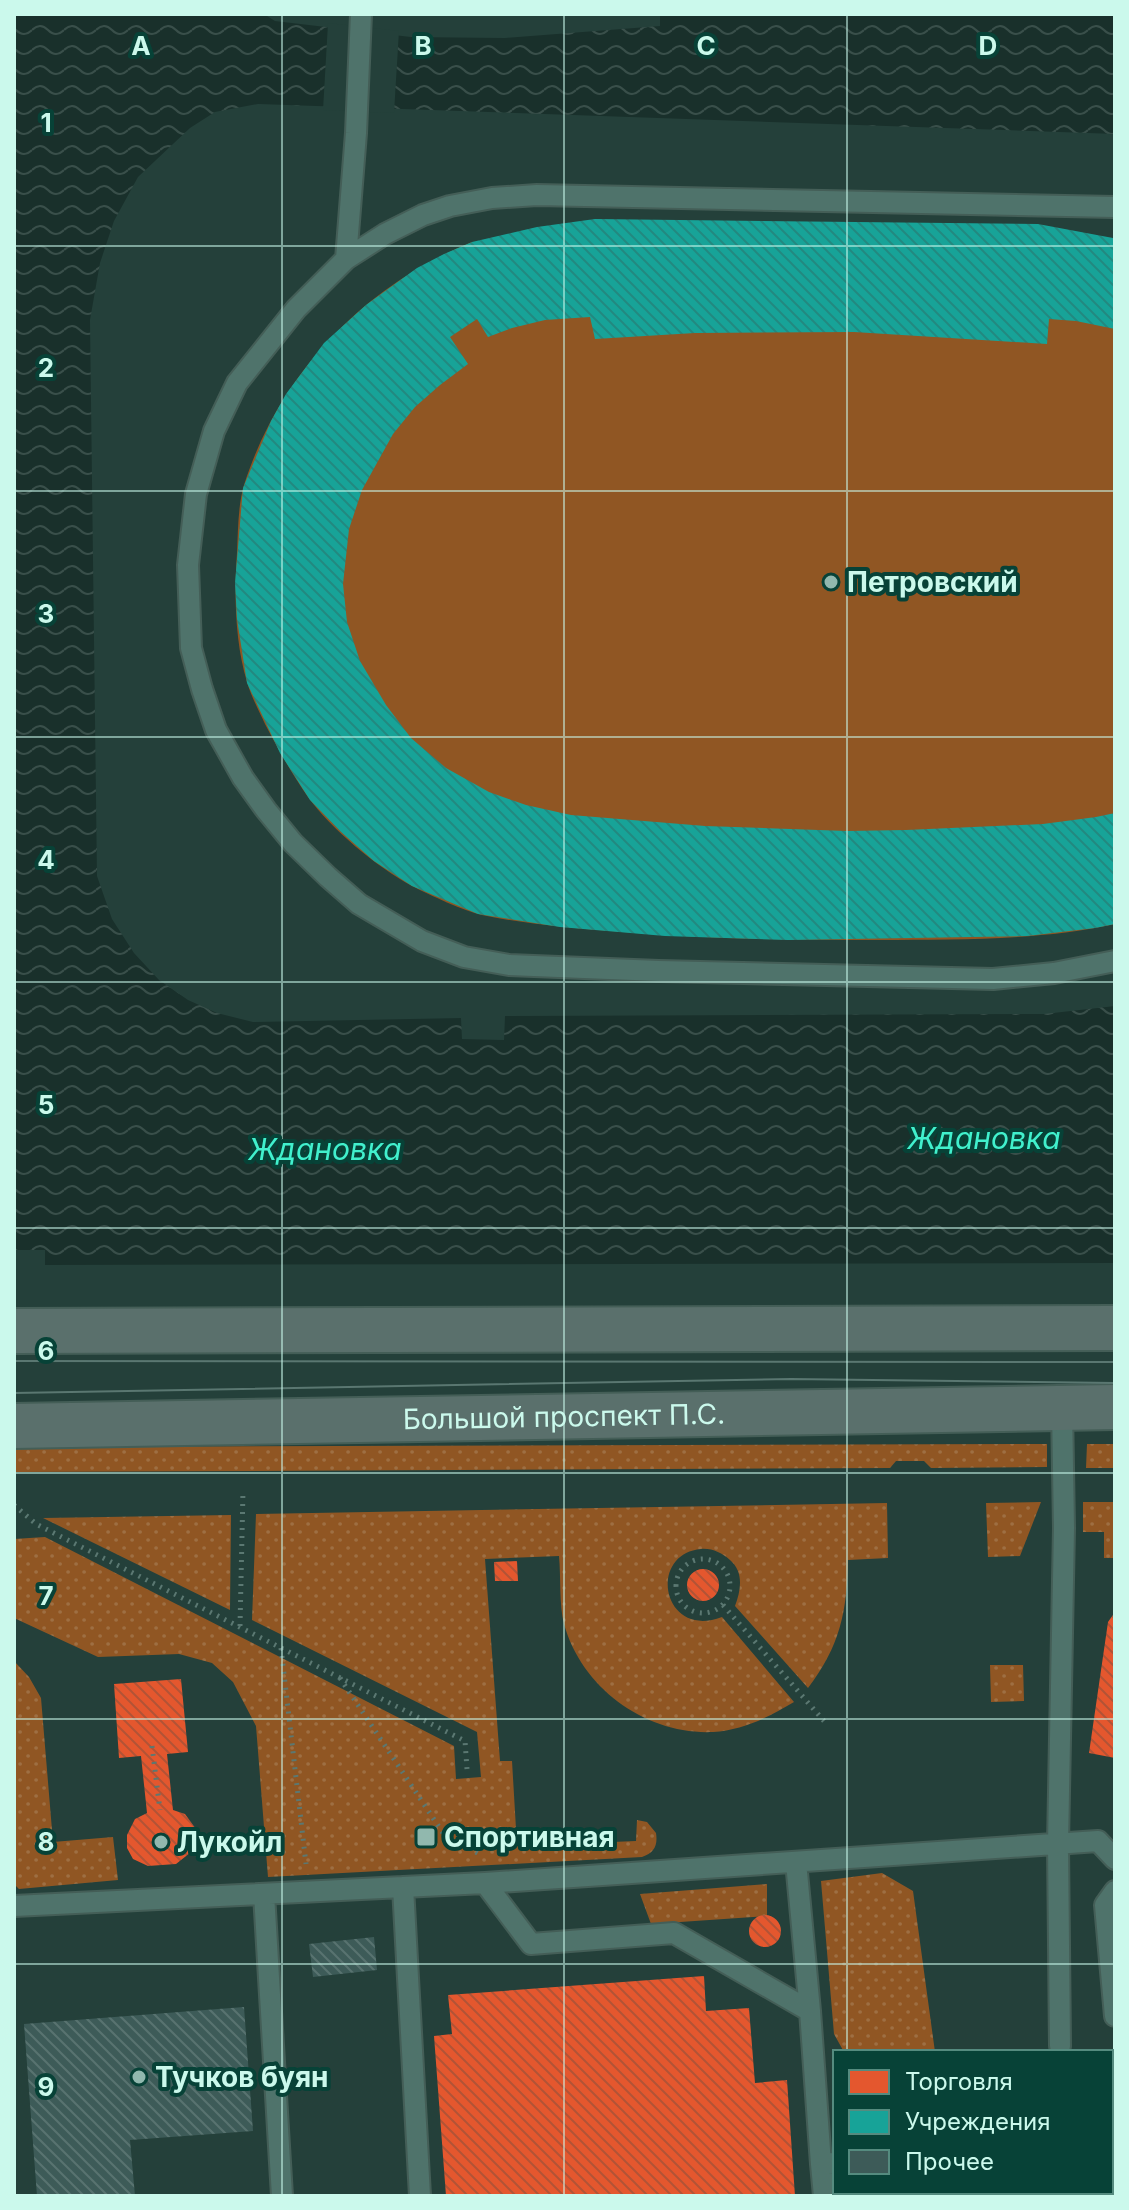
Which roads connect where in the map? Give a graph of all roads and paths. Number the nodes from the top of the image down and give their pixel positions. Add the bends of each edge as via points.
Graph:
1 (361, 14) edge
2 (1115, 207) edge
3 (346, 259) junction
4 (1115, 961) edge
5 (1115, 1328) edge
6 (14, 1331) edge
7 (1062, 1407) junction
8 (1115, 1407) edge
9 (14, 1426) edge
10 (243, 1490) dead end
11 (14, 1505) edge
12 (723, 1605) junction
13 (240, 1626) junction
14 (281, 1647) junction
15 (339, 1677) junction
16 (824, 1721) dead end
17 (152, 1746) dead end
18 (467, 1769) dead end
19 (160, 1810) dead end
20 (1058, 1844) junction
21 (1115, 1859) edge
22 (796, 1862) junction
23 (524, 1880) junction
24 (485, 1883) junction
25 (403, 1887) junction
26 (310, 1891) junction
27 (1115, 1891) edge
28 (264, 1894) junction
29 (14, 1906) edge
30 (810, 2011) junction
31 (1115, 2016) edge
32 (1060, 2046) dead end
33 (828, 2163) edge
34 (282, 2196) edge
35 (420, 2196) edge
36 (824, 2196) edge

1 - 3 lane
2 - 3 lane via 492,198 423,215
3 - 4 lane via 296,309 237,383 214,431 196,494 188,565 191,648 216,730 266,810 328,877 359,904 422,941 464,957 509,965 993,979
5 - 6 main road
7 - 8 main road, Большой проспект П.С.
7 - 9 main road, Большой проспект П.С.
7 - 20 lane
10 - 13 path
11 - 13 path via 36,1524
12 - 12 path via 712,1612 687,1608 677,1585 689,1563 714,1561 725,1569 730,1594
12 - 16 path
13 - 14 path
14 - 15 path
14 - 26 path
15 - 18 path via 465,1741
15 - 23 path via 443,1833
17 - 19 path
20 - 21 lane via 1098,1841
20 - 22 lane
20 - 32 lane
22 - 23 lane
22 - 30 lane
23 - 24 lane
24 - 25 lane
24 - 30 lane via 531,1944 674,1933
25 - 26 lane
25 - 35 lane
26 - 28 lane
27 - 31 lane via 1105,1905
28 - 29 lane
28 - 34 lane
30 - 33 lane
33 - 36 lane

